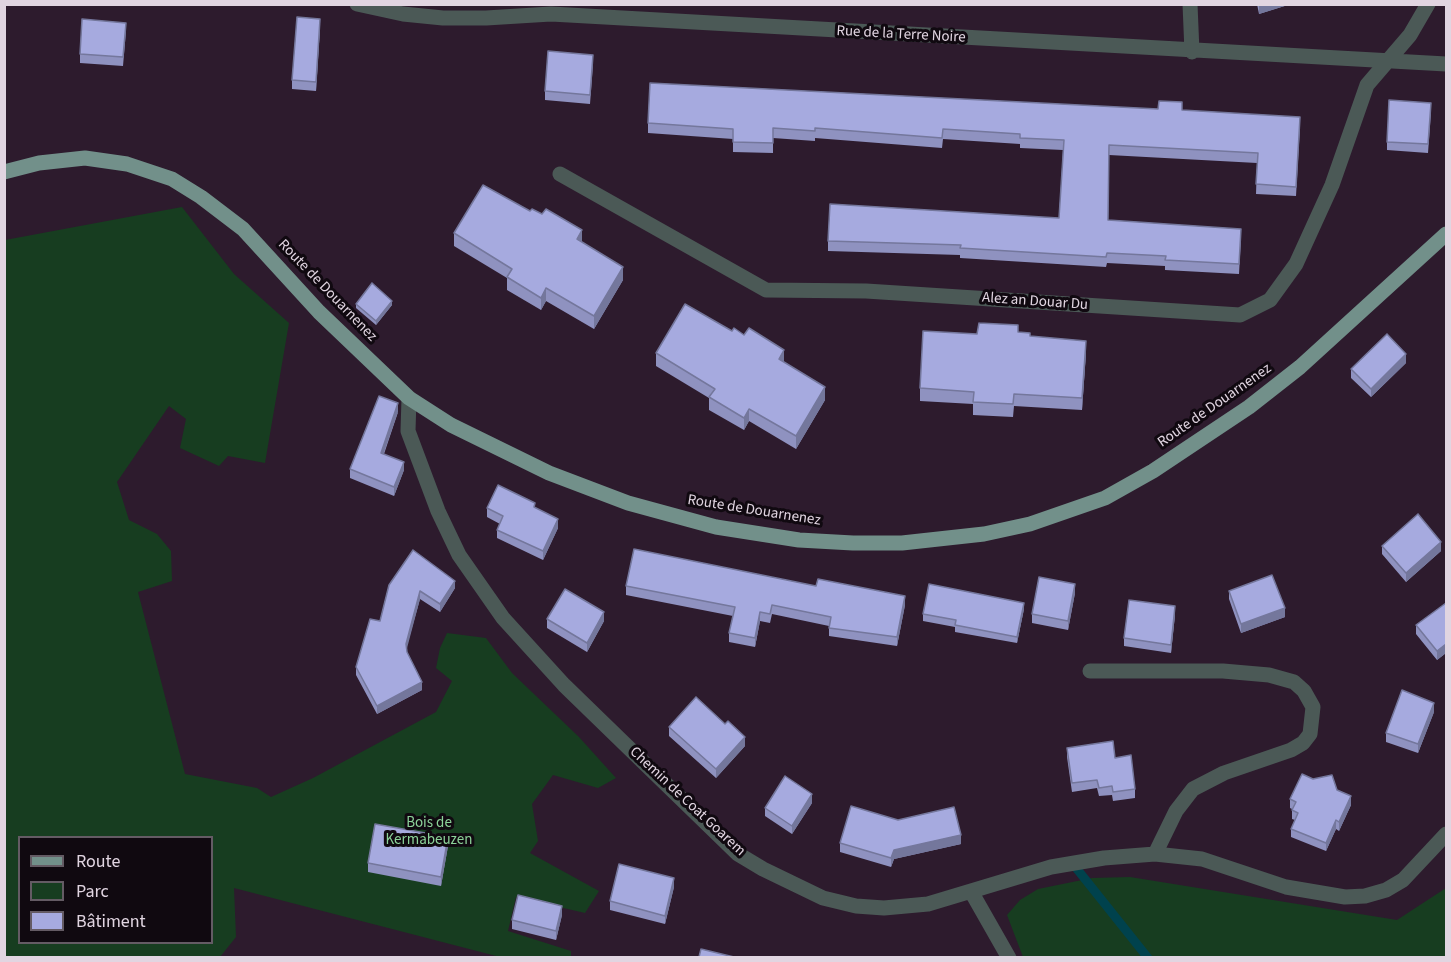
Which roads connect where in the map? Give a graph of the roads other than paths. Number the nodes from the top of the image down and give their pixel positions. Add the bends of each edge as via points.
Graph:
1 (357, 4) edge
2 (1190, 4) edge
3 (1428, 4) edge
4 (444, 11) edge
5 (1192, 52) junction
6 (1386, 62) junction
7 (1446, 64) edge
8 (4, 172) edge
9 (560, 174) dead end
10 (1446, 234) edge
11 (409, 398) junction
12 (1090, 671) dead end
13 (1446, 834) edge
14 (1155, 854) junction
15 (972, 893) junction
16 (1009, 957) edge

1 - 4 street, Rue de la Terre Noire via 403,14
2 - 5 street
3 - 6 street, Alez an Douar Du via 1410,35
4 - 5 street, Rue de la Terre Noire
5 - 6 street, Rue de la Terre Noire
6 - 7 street, Rue de la Terre Noire
6 - 9 street, Alez an Douar Du via 1363,92 1332,185 1296,264 1270,300 1255,310 1231,316 933,295 766,290
8 - 11 main road, Route de Douarnenez via 85,158 127,164 172,179 243,229 318,312
10 - 11 main road, Route de Douarnenez via 1300,367 1154,471 1076,509 984,534 913,542 854,543 799,540 716,526 628,503 549,473 461,430
11 - 15 street, Chemin de Coat Goarem via 408,431 418,464 459,555 484,593 564,686 738,854 823,898 856,906 928,904
12 - 14 street via 1269,675 1294,682 1313,707 1311,734 1303,743 1193,789 1173,817
13 - 14 street, Chemin de Coat Goarem via 1403,880 1365,896 1346,897 1286,887 1202,859
14 - 15 street, Chemin de Coat Goarem via 1051,867
15 - 16 street

